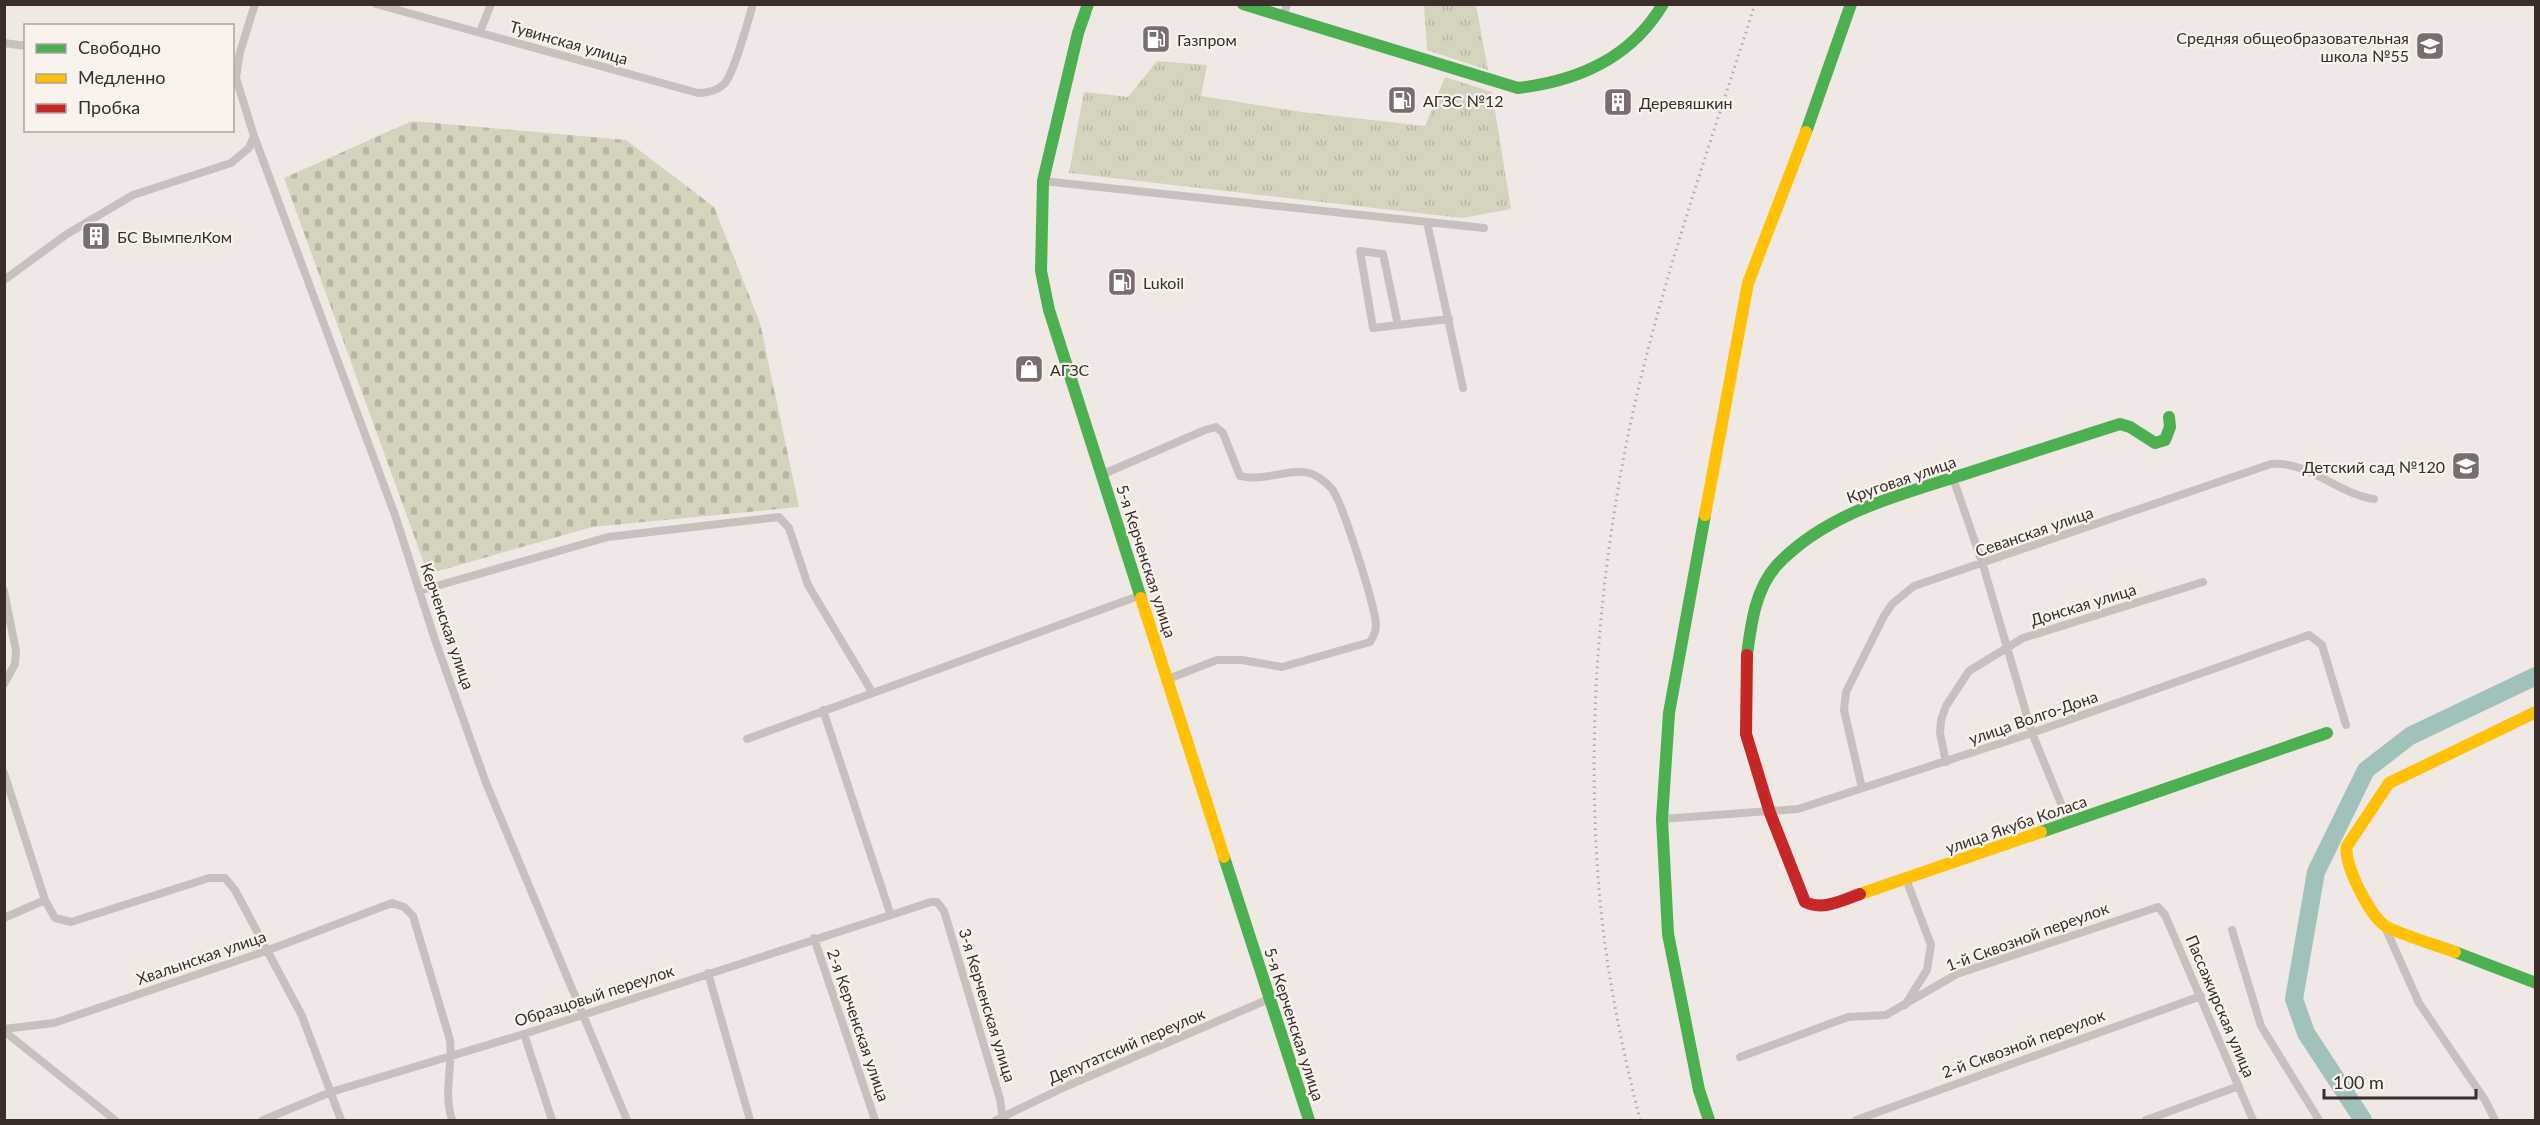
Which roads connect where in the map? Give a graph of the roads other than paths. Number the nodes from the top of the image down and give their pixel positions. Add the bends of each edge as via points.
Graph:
1 (255, 4) edge
2 (376, 4) edge
3 (491, 4) edge
4 (753, 4) edge
5 (1088, 4) edge
6 (1243, 4) edge
7 (1663, 4) edge
8 (1851, 4) edge
9 (1285, 10) edge
10 (480, 32) junction
11 (4, 43) edge
12 (24, 46) edge
13 (234, 78) edge
14 (254, 136) junction
15 (1042, 181) junction
16 (1427, 222) junction
17 (1484, 228) dead end
18 (4, 280) edge
19 (1449, 319) junction
20 (1398, 325) junction
21 (1463, 387) dead end
22 (2169, 417) dead end
23 (1101, 475) junction
24 (1953, 478) junction
25 (2374, 499) dead end
26 (1983, 564) junction
27 (2203, 582) dead end
28 (4, 591) edge
29 (419, 591) junction
30 (1141, 595) junction
31 (6, 612) edge
32 (2007, 650) junction
33 (1168, 679) junction
34 (4, 684) edge
35 (872, 692) junction
36 (823, 710) junction
37 (2535, 712) edge
38 (2346, 725) dead end
39 (2032, 733) junction
40 (2328, 733) dead end
41 (747, 739) dead end
42 (1947, 762) junction
43 (4, 772) edge
44 (1862, 788) junction
45 (1770, 813) junction
46 (1662, 819) junction
47 (2069, 823) junction
48 (1906, 879) junction
49 (45, 900) junction
50 (937, 902) joint
51 (2158, 907) joint
52 (890, 913) junction
53 (4, 918) edge
54 (2384, 925) junction
55 (2232, 930) dead end
56 (814, 938) junction
57 (266, 951) junction
58 (708, 973) junction
59 (2535, 983) edge
60 (2201, 996) junction
61 (1269, 999) junction
62 (1903, 1007) junction
63 (584, 1014) junction
64 (4, 1030) edge
65 (524, 1034) junction
66 (452, 1056) junction
67 (1740, 1057) dead end
68 (2239, 1086) junction
69 (331, 1092) junction
70 (283, 1117) edge
71 (115, 1120) edge
72 (263, 1120) edge
73 (341, 1120) edge
74 (452, 1120) edge
75 (552, 1120) edge
76 (627, 1120) edge
77 (750, 1120) edge
78 (875, 1120) edge
79 (1000, 1120) edge
80 (1309, 1120) edge
81 (1709, 1120) edge
82 (1856, 1120) edge
83 (2146, 1120) edge
84 (2253, 1120) edge
85 (2319, 1120) edge
86 (2495, 1120) edge

1 - 13 street
2 - 10 street, Тувинская улица
3 - 10 street
4 - 10 street, Тувинская улица via 728,78 708,93
5 - 15 street, 5-я Керченская улица
6 - 9 street
7 - 9 street via 1651,28 1608,62 1535,87 1518,88
8 - 46 street via 1749,283 1669,713
11 - 12 street
13 - 14 street, Керченская улица
14 - 18 street via 249,148 231,163 133,195 67,234
14 - 29 street, Керченская улица via 396,515
15 - 16 street
15 - 23 street, 5-я Керченская улица via 1041,260 1049,310
16 - 17 street
16 - 19 street
19 - 20 street
19 - 21 street
20 - 20 street via 1373,328 1360,251 1383,254
22 - 24 street, Круговая улица via 2165,440 2156,443 2133,426 2120,424
23 - 30 street, 5-я Керченская улица
23 - 33 street via 1216,428 1223,433 1240,476 1308,473 1323,480 1336,497 1359,560 1376,623 1370,642 1291,666 1217,660
24 - 26 street
24 - 45 street, Круговая улица via 1846,515 1822,528 1776,566 1765,583 1753,615 1746,734
25 - 26 street, Севанская улица via 2360,497 2286,463 2271,464
26 - 32 street
26 - 44 street, Севанская улица via 1914,586 1884,616 1843,704
27 - 32 street, Донская улица via 2023,639
28 - 31 street
29 - 35 street via 609,537 779,517 789,528 808,585
29 - 63 street, Керченская улица via 486,783
30 - 33 street, 5-я Керченская улица
30 - 35 street
31 - 34 street via 14,627 16,651 15,664
32 - 39 street
32 - 42 street, Донская улица via 1969,671 1946,706 1940,733
33 - 61 street, 5-я Керченская улица
35 - 36 street
36 - 41 street
36 - 52 street
37 - 54 street via 2393,780 2386,787 2345,855 2365,900
38 - 39 street, улица Волго-Дона via 2322,645 2309,635
39 - 42 street, улица Волго-Дона
39 - 47 street
40 - 47 street, улица Якуба Коласа
42 - 44 street, улица Волго-Дона
43 - 49 street
44 - 45 street, улица Волго-Дона via 1798,809
45 - 46 street, улица Волго-Дона
45 - 48 street, улица Якуба Коласа via 1805,902 1813,906 1829,905
46 - 81 street via 1668,934 1699,1090
47 - 48 street, улица Якуба Коласа
48 - 62 street via 1931,945 1931,959
49 - 53 street
49 - 57 street via 56,918 71,922 209,878 225,878
50 - 52 street, Образцовый переулок
50 - 79 street, 3-я Керченская улица via 944,911 1000,1100
51 - 60 street, Пассажирская улица
51 - 62 street, 1-й Сквозной переулок via 1957,974
52 - 56 street, Образцовый переулок
54 - 59 street
54 - 86 street via 2419,1003
55 - 85 street via 2261,1026
56 - 58 street, Образцовый переулок
56 - 78 street, 2-я Керченская улица
57 - 64 street, Хвалынская улица via 54,1023
57 - 66 street, Хвалынская улица via 392,903 404,907 413,916
57 - 69 street via 302,1016
58 - 63 street, Образцовый переулок
58 - 77 street
60 - 68 street, Пассажирская улица
60 - 82 street, 2-й Сквозной переулок
61 - 79 street, Депутатский переулок via 1066,1086
61 - 80 street, 5-я Керченская улица
62 - 67 street, 1-й Сквозной переулок via 1886,1015 1848,1017
63 - 65 street, Образцовый переулок
63 - 76 street, Керченская улица
64 - 71 street
65 - 66 street, Образцовый переулок
65 - 75 street
66 - 69 street, Образцовый переулок
66 - 74 street via 447,1082
68 - 83 street
68 - 84 street, Пассажирская улица
69 - 70 street, Образцовый переулок
69 - 73 street
70 - 72 street, Образцовый переулок

